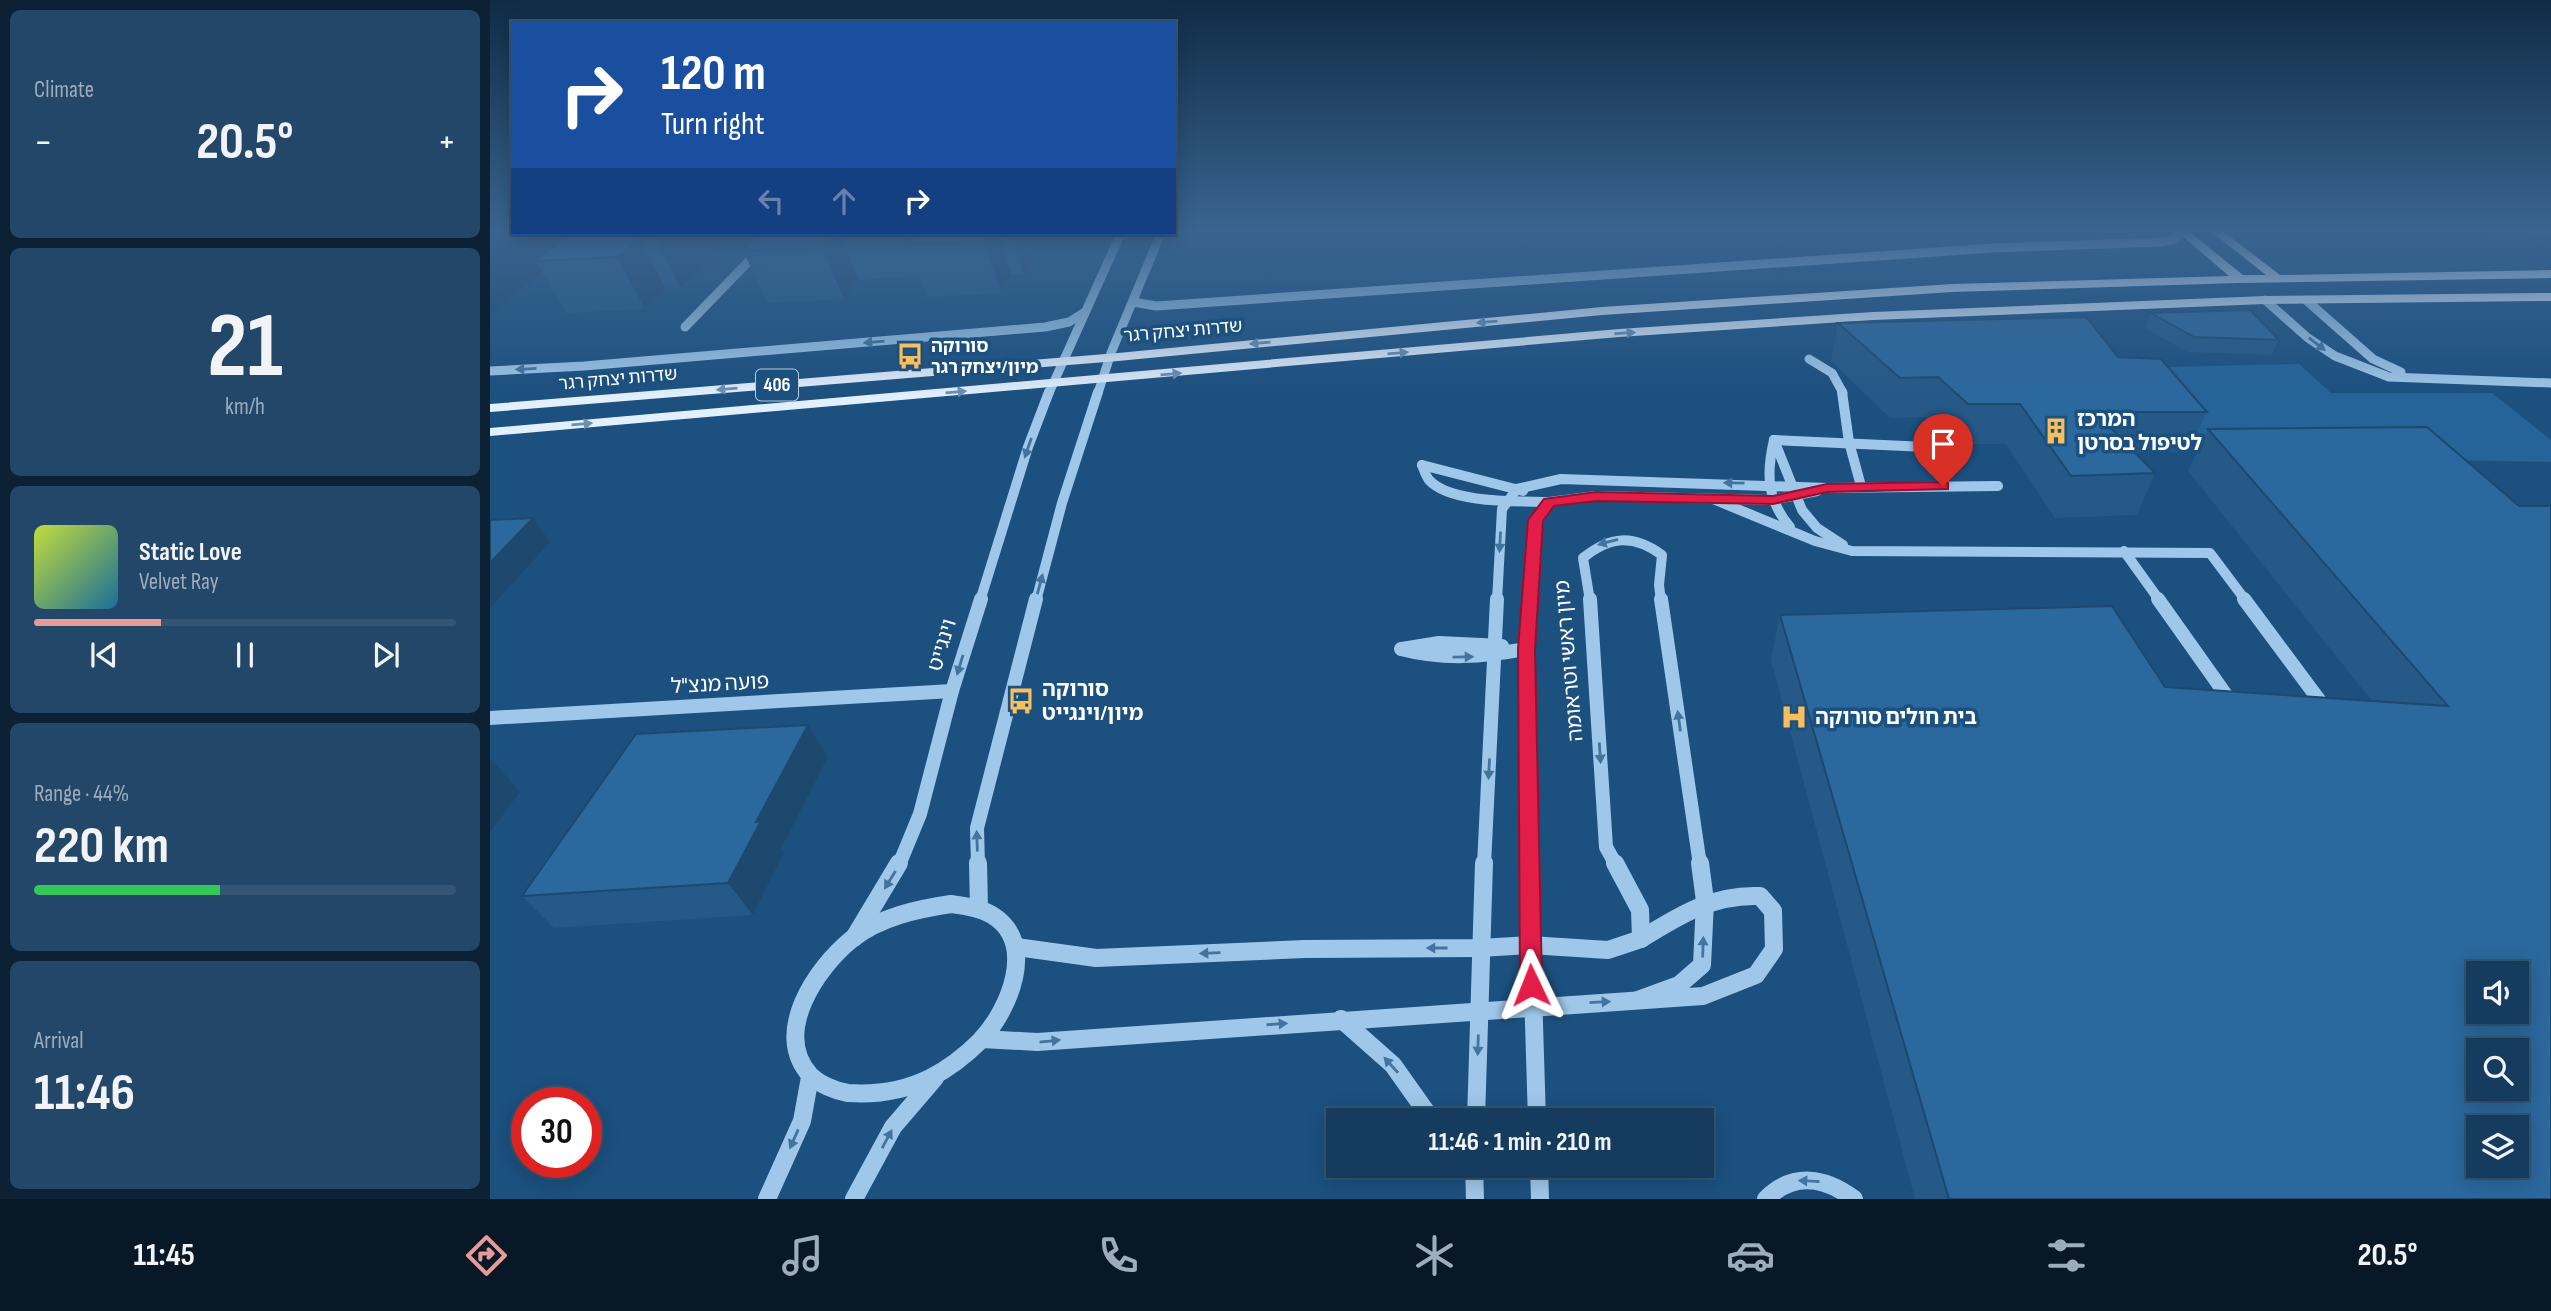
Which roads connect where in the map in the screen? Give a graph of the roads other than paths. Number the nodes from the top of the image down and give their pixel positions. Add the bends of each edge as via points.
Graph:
1 (726, 285) edge
2 (1097, 285) edge
3 (1140, 285) edge
4 (1460, 285) edge
5 (2049, 285) edge
6 (2246, 285) edge
7 (2285, 285) edge
8 (2551, 297) edge
9 (1134, 299) junction
10 (2265, 300) junction
11 (2305, 300) junction
12 (1085, 312) junction
13 (685, 327) dead end
14 (1109, 358) junction
15 (1809, 359) dead end
16 (1063, 360) junction
17 (490, 371) edge
18 (2422, 378) junction
19 (1104, 380) junction
20 (2551, 383) edge
21 (1053, 384) junction
22 (490, 408) edge
23 (490, 432) edge
24 (1774, 440) junction
25 (1849, 441) junction
26 (1949, 448) dead end
27 (1769, 484) junction
28 (1861, 486) junction
29 (1998, 486) dead end
30 (1517, 489) junction
31 (1795, 491) junction
32 (1713, 499) junction
33 (1773, 500) junction
34 (1508, 501) junction
35 (1549, 502) junction
36 (1796, 533) junction
37 (1852, 551) junction
38 (2124, 551) junction
39 (1526, 649) junction
40 (1495, 650) junction
41 (952, 691) junction
42 (2315, 711) edge
43 (2238, 713) edge
44 (490, 718) edge
45 (1704, 901) junction
46 (979, 909) junction
47 (854, 938) junction
48 (1641, 939) junction
49 (1530, 945) junction
50 (1016, 947) junction
51 (1480, 948) junction
52 (1638, 1000) junction
53 (1532, 1006) junction
54 (1479, 1010) junction
55 (1341, 1019) junction
56 (982, 1039) junction
57 (938, 1074) junction
58 (810, 1077) junction
59 (1423, 1108) edge
60 (1476, 1108) edge
61 (1536, 1108) edge
62 (1539, 1178) edge
63 (767, 1199) edge
64 (854, 1199) edge
65 (1540, 1199) edge
66 (1766, 1199) edge
67 (1854, 1199) edge

1 - 13 street
2 - 12 street, וינגייט
3 - 9 street
4 - 9 street via 1156,306 1132,302
5 -> 14 main road, שדרות יצחק רגר / 406 via 1602,311
6 - 10 main road
7 - 11 main road
8 - 11 main road, שדרות יצחק רגר / 406
9 - 14 street
10 - 11 main road, שדרות יצחק רגר / 406
10 -> 18 street via 2334,358 2389,377
19 -> 10 main road, שדרות יצחק רגר / 406 via 1659,330
11 - 18 street via 2373,359
12 - 16 street, וינגייט
12 -> 17 street via 1069,322 1045,327
14 - 16 main road, שדרות יצחק רגר / 406
14 - 19 street
15 - 25 street via 1825,364 1836,375 1845,402
16 - 21 street, וינגייט
16 -> 22 main road, שדרות יצחק רגר / 406
18 - 20 street
19 - 21 main road, שדרות יצחק רגר / 406
46 -> 19 street via 977,828 983,801 1062,503
23 -> 21 main road, שדרות יצחק רגר / 406
21 -> 41 street, וינגייט via 1028,447
24 - 25 street
24 - 27 street via 1766,472
24 - 31 street
25 - 26 street
25 - 28 street
27 -> 30 street via 1561,479
27 - 31 street
27 - 33 street
28 - 29 street
28 - 31 street
30 - 34 street
30 - 34 street via 1422,465 1429,480 1448,491
30 - 35 street
31 - 33 street
31 - 37 street via 1802,510 1817,528
32 - 33 street
32 - 35 street via 1596,496
32 - 36 street
33 - 36 street via 1778,515
34 - 35 street
34 -> 40 street via 1502,509
35 - 39 street via 1536,520
36 - 37 street
37 - 38 street
38 - 42 street via 2210,553 2327,711
38 - 43 street
39 - 40 street
39 - 49 street
40 -> 40 street via 1471,642 1422,643 1401,649 1444,657
40 -> 51 street
41 - 44 street, פועה מנצ"ל
41 -> 47 street, וינגייט via 920,814 896,871
45 - 48 street, מיון ראשי וטראומה
45 -> 48 street, מיון ראשי וטראומה via 1659,585 1662,555 1646,542 1623,538 1599,543 1583,558 1590,595 1606,847 1640,910
52 -> 45 street, מיון ראשי וטראומה via 1679,985 1702,965
45 - 52 street, מיון ראשי וטראומה via 1737,893 1760,896 1773,911 1774,949 1756,975 1703,996
46 - 47 street via 951,904 920,907 886,919
46 - 50 street via 996,918
47 - 58 street via 820,973 795,1023 795,1043
48 - 49 street, מיון ראשי וטראומה via 1608,950
49 - 51 street, מיון ראשי וטראומה
49 - 53 street
51 -> 50 street, מיון ראשי וטראומה via 1304,949 1096,958
50 - 56 street via 1017,976 1005,1008
51 - 54 street
53 -> 52 street, מיון ראשי וטראומה
53 - 54 street, מיון ראשי וטראומה
53 - 61 street
54 - 55 street, מיון ראשי וטראומה
54 -> 60 street
56 -> 55 street, מיון ראשי וטראומה via 1037,1042
59 -> 55 street via 1393,1065
56 - 57 street
57 - 58 street via 909,1087 852,1095 828,1089
64 -> 57 street via 893,1128
58 -> 63 street via 802,1121
62 - 65 street
67 -> 66 street via 1827,1183 1804,1179 1783,1184

